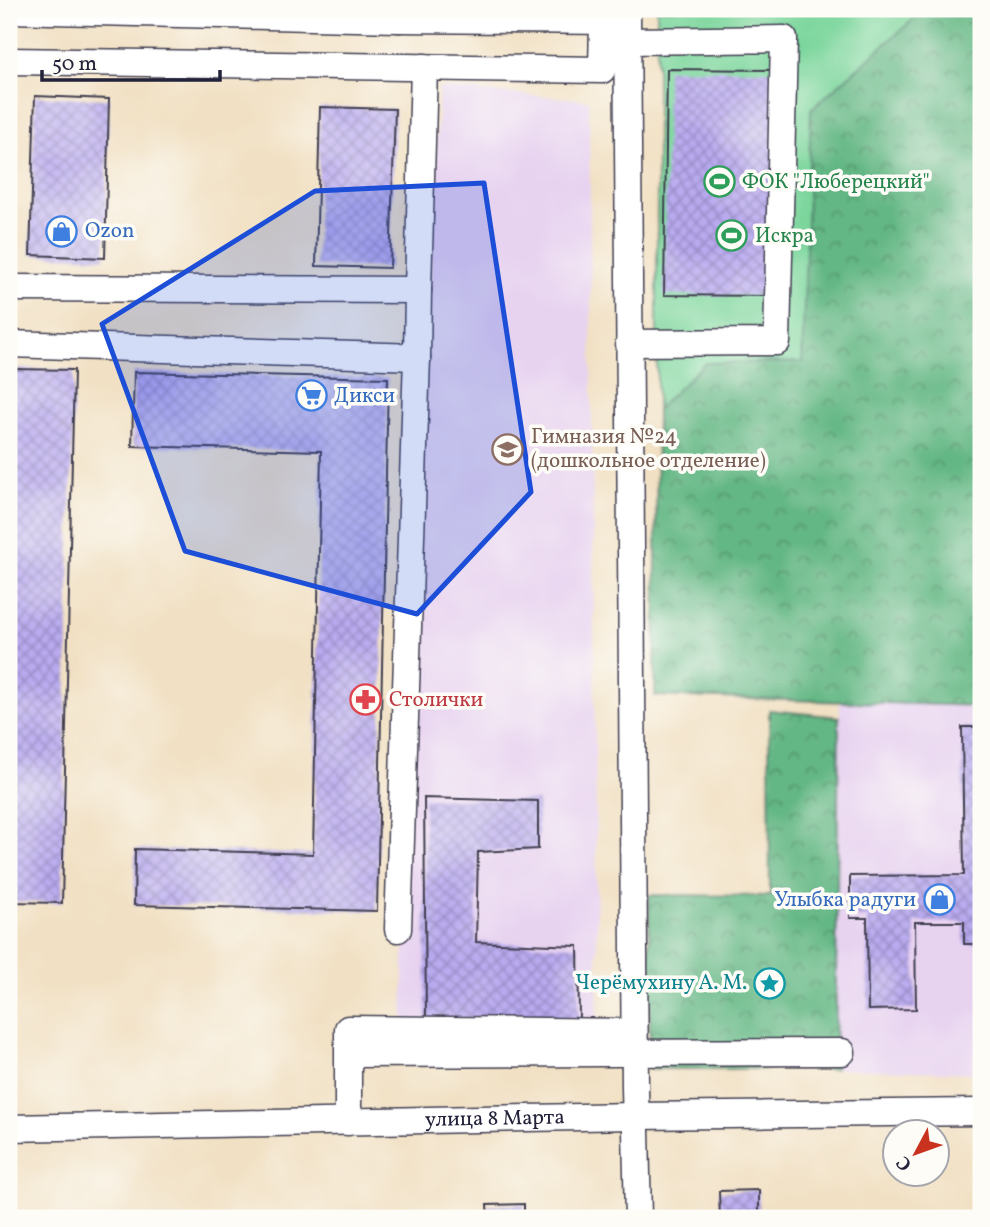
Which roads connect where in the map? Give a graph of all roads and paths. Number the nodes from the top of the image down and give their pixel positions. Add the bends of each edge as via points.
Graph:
1 (9, 10) edge
2 (399, 14) edge
3 (621, 23) edge
4 (9, 61) edge
5 (425, 67) junction
6 (9, 288) edge
7 (418, 290) junction
8 (629, 343) junction
9 (9, 344) edge
10 (417, 357) junction
11 (398, 929) dead end
12 (635, 1043) junction
13 (842, 1052) dead end
14 (981, 1112) edge
15 (635, 1115) junction
16 (348, 1122) junction
17 (9, 1128) edge
18 (638, 1218) edge

1 - 2 street
2 - 3 street
3 - 5 street via 602,70
3 - 8 street
3 - 8 street via 784,39 777,342
4 - 5 street
5 - 7 street
6 - 7 street
7 - 10 street
8 - 12 street
9 - 10 street
10 - 11 street
12 - 13 street
12 - 15 street
12 - 16 street via 349,1054
14 - 15 street, улица 8 Марта
15 - 16 street, улица 8 Марта
15 - 18 street
16 - 17 street, улица 8 Марта

